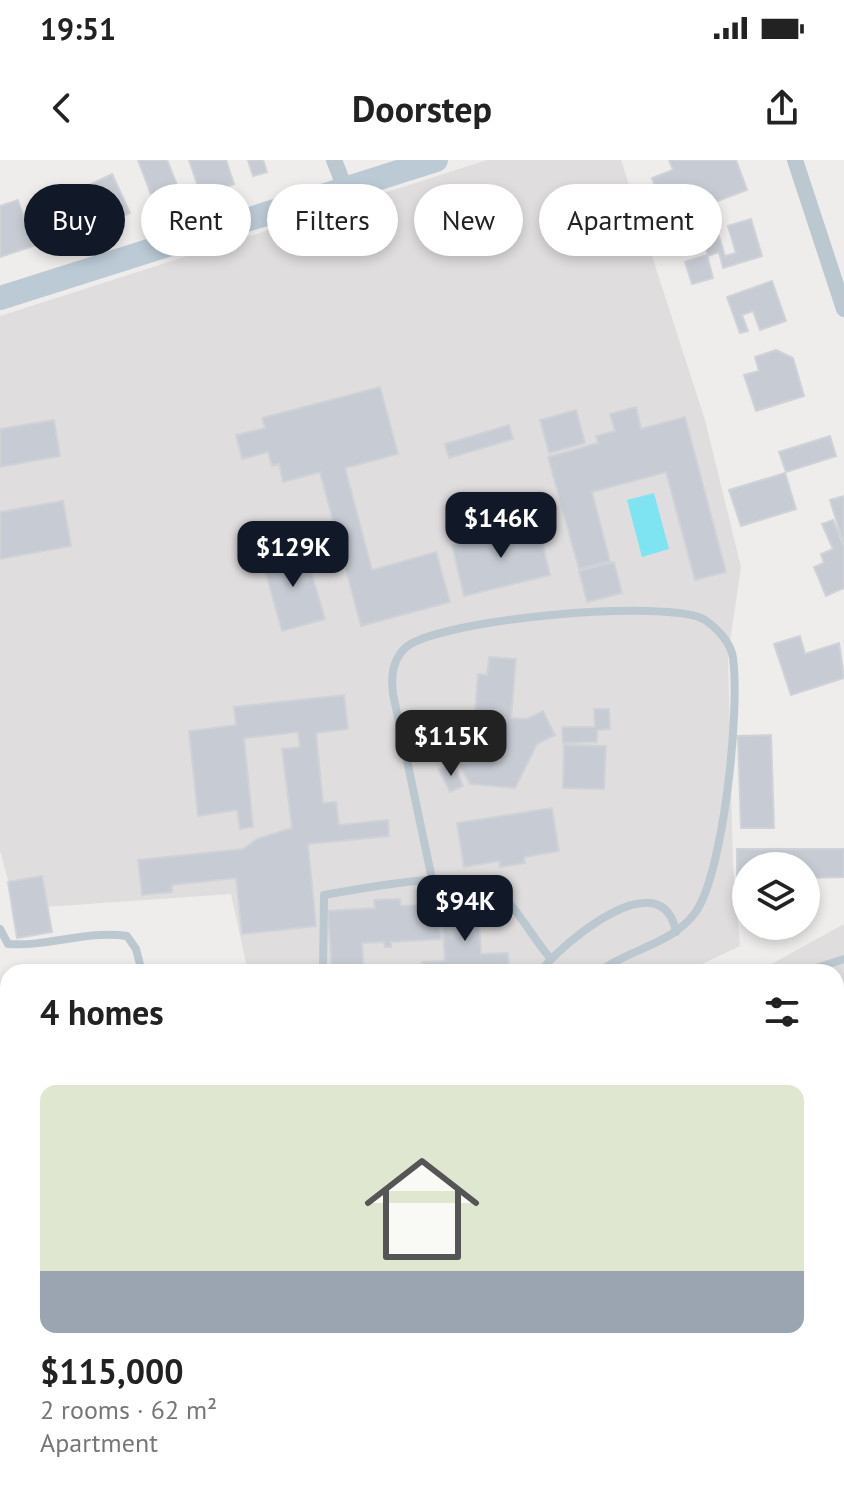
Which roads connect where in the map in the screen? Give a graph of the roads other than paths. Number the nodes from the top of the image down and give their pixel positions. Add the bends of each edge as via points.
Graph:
1 (334, 160) edge
2 (436, 160) edge
3 (795, 160) edge
4 (343, 184) edge
5 (358, 184) edge
6 (267, 213) edge
7 (0, 298) edge
8 (844, 309) edge
9 (432, 879) junction
10 (0, 929) edge
11 (676, 932) junction
12 (4, 947) edge
13 (551, 959) junction
14 (140, 964) edge
15 (323, 964) edge
16 (547, 964) edge
17 (614, 964) edge

1 - 4 street
2 - 5 street
3 - 8 street
6 - 7 street
9 - 11 lane via 391,678 405,647 422,637 510,620 634,608 702,618 721,633 733,656 733,764 705,896
9 - 13 lane via 477,881 492,888
9 - 15 lane via 324,895
10 - 12 lane
11 - 13 lane via 665,907 645,902 602,918
11 - 17 lane
12 - 14 lane via 127,936
13 - 16 lane

